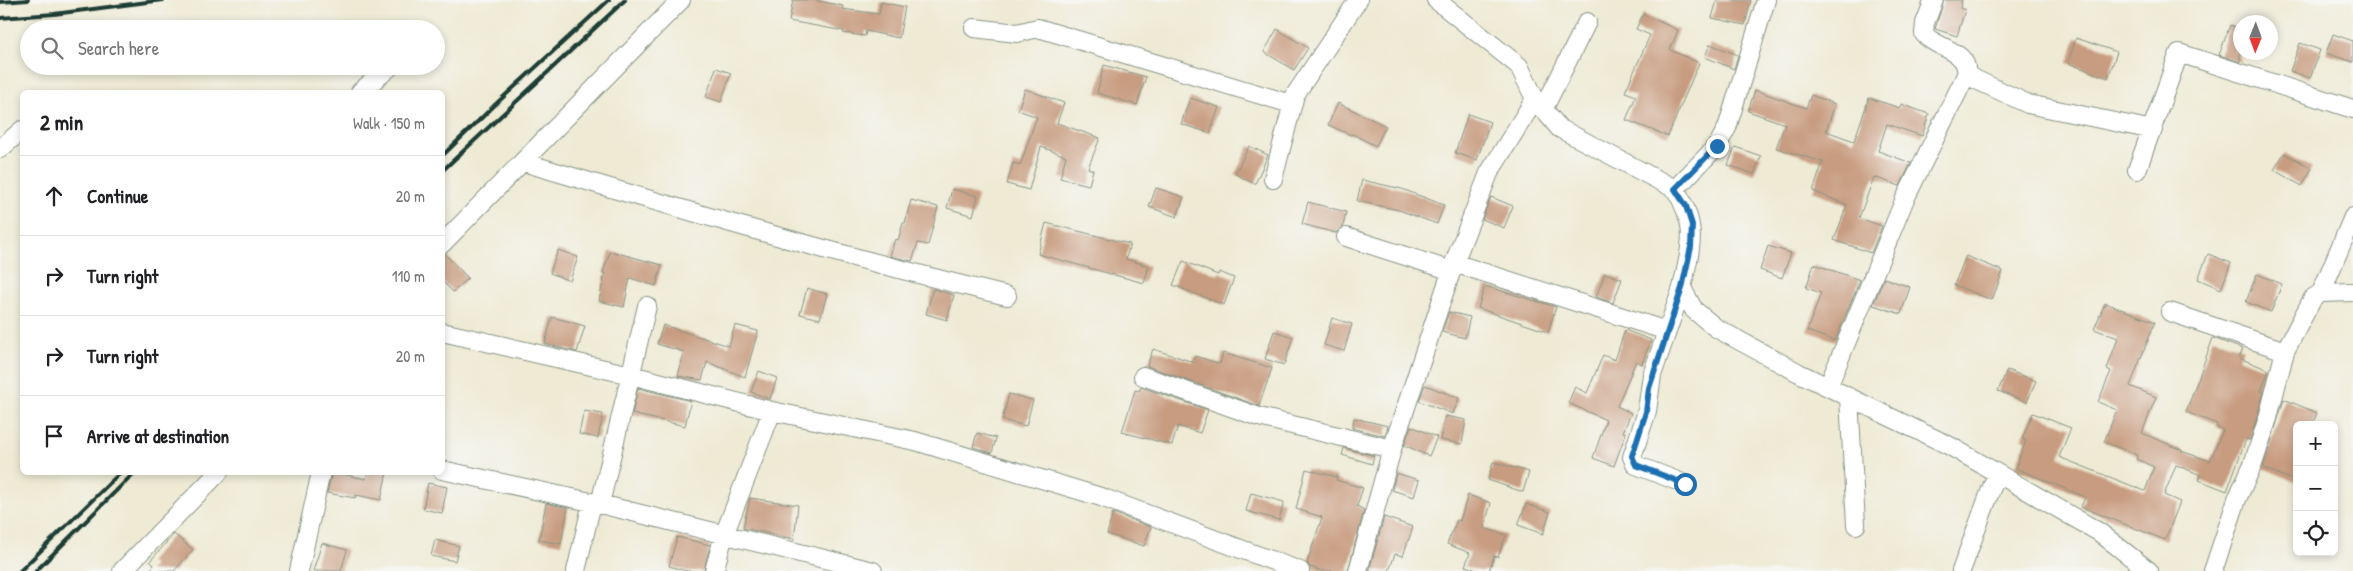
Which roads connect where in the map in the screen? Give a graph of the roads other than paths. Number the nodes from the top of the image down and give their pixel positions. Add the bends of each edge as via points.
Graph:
1 (682, 0) edge
2 (1358, 0) edge
3 (1436, 0) edge
4 (1766, 0) edge
5 (1934, 0) edge
6 (1587, 22) dead end
7 (974, 28) dead end
8 (1966, 74) junction
9 (380, 75) edge
10 (362, 90) edge
11 (1291, 104) junction
12 (1539, 105) junction
13 (2353, 109) edge
14 (2153, 130) junction
15 (20, 132) edge
16 (0, 149) edge
17 (523, 162) junction
18 (2137, 170) dead end
19 (1273, 179) dead end
20 (1675, 189) junction
21 (2353, 217) edge
22 (1346, 236) dead end
23 (445, 241) edge
24 (1453, 267) junction
25 (1682, 288) junction
26 (2353, 292) edge
27 (2321, 293) junction
28 (1006, 296) dead end
29 (647, 306) dead end
30 (2170, 312) dead end
31 (1667, 331) junction
32 (445, 333) edge
33 (2285, 351) junction
34 (631, 376) junction
35 (1144, 376) dead end
36 (1828, 387) junction
37 (1849, 397) junction
38 (772, 411) junction
39 (1392, 449) junction
40 (445, 471) edge
41 (1997, 473) junction
42 (216, 475) edge
43 (321, 475) edge
44 (1685, 484) dead end
45 (596, 503) junction
46 (1856, 525) dead end
47 (724, 535) junction
48 (1292, 570) edge
49 (122, 571) edge
50 (299, 571) edge
51 (576, 571) edge
52 (714, 571) edge
53 (873, 571) edge
54 (1358, 571) edge
55 (1961, 571) edge
56 (2149, 571) edge
57 (2213, 571) edge

1 - 17 street
2 - 11 street via 1300,85
3 - 12 street via 1519,66
4 - 20 street via 1727,128 1717,146
5 - 8 street via 1924,34 1964,61
6 - 12 street
7 - 11 street via 1017,33 1038,28
8 - 14 street via 2028,104
8 - 36 street via 1924,156
9 - 10 street
11 - 19 street
12 - 20 street via 1559,128
12 - 24 street via 1489,173
13 - 14 street via 2179,54
14 - 18 street
15 - 16 street
17 - 23 street
17 - 28 street via 732,224
20 - 25 street via 1686,206 1692,225
21 - 27 street
22 - 24 street
24 - 31 street
24 - 39 street
25 - 31 street
25 - 36 street via 1694,310 1716,328
26 - 27 street
27 - 33 street via 2308,305
29 - 34 street
30 - 33 street
31 - 44 street via 1632,456 1636,465
32 - 34 street
33 - 57 street via 2253,464 2237,499
34 - 38 street
34 - 45 street
35 - 39 street via 1259,417
36 - 37 street
37 - 41 street via 1950,446
37 - 46 street
38 - 47 street
38 - 48 street via 915,441 1101,497
39 - 54 street
40 - 45 street
41 - 55 street
41 - 56 street via 2099,532
42 - 49 street
43 - 50 street
45 - 47 street
45 - 51 street
47 - 52 street
47 - 53 street

